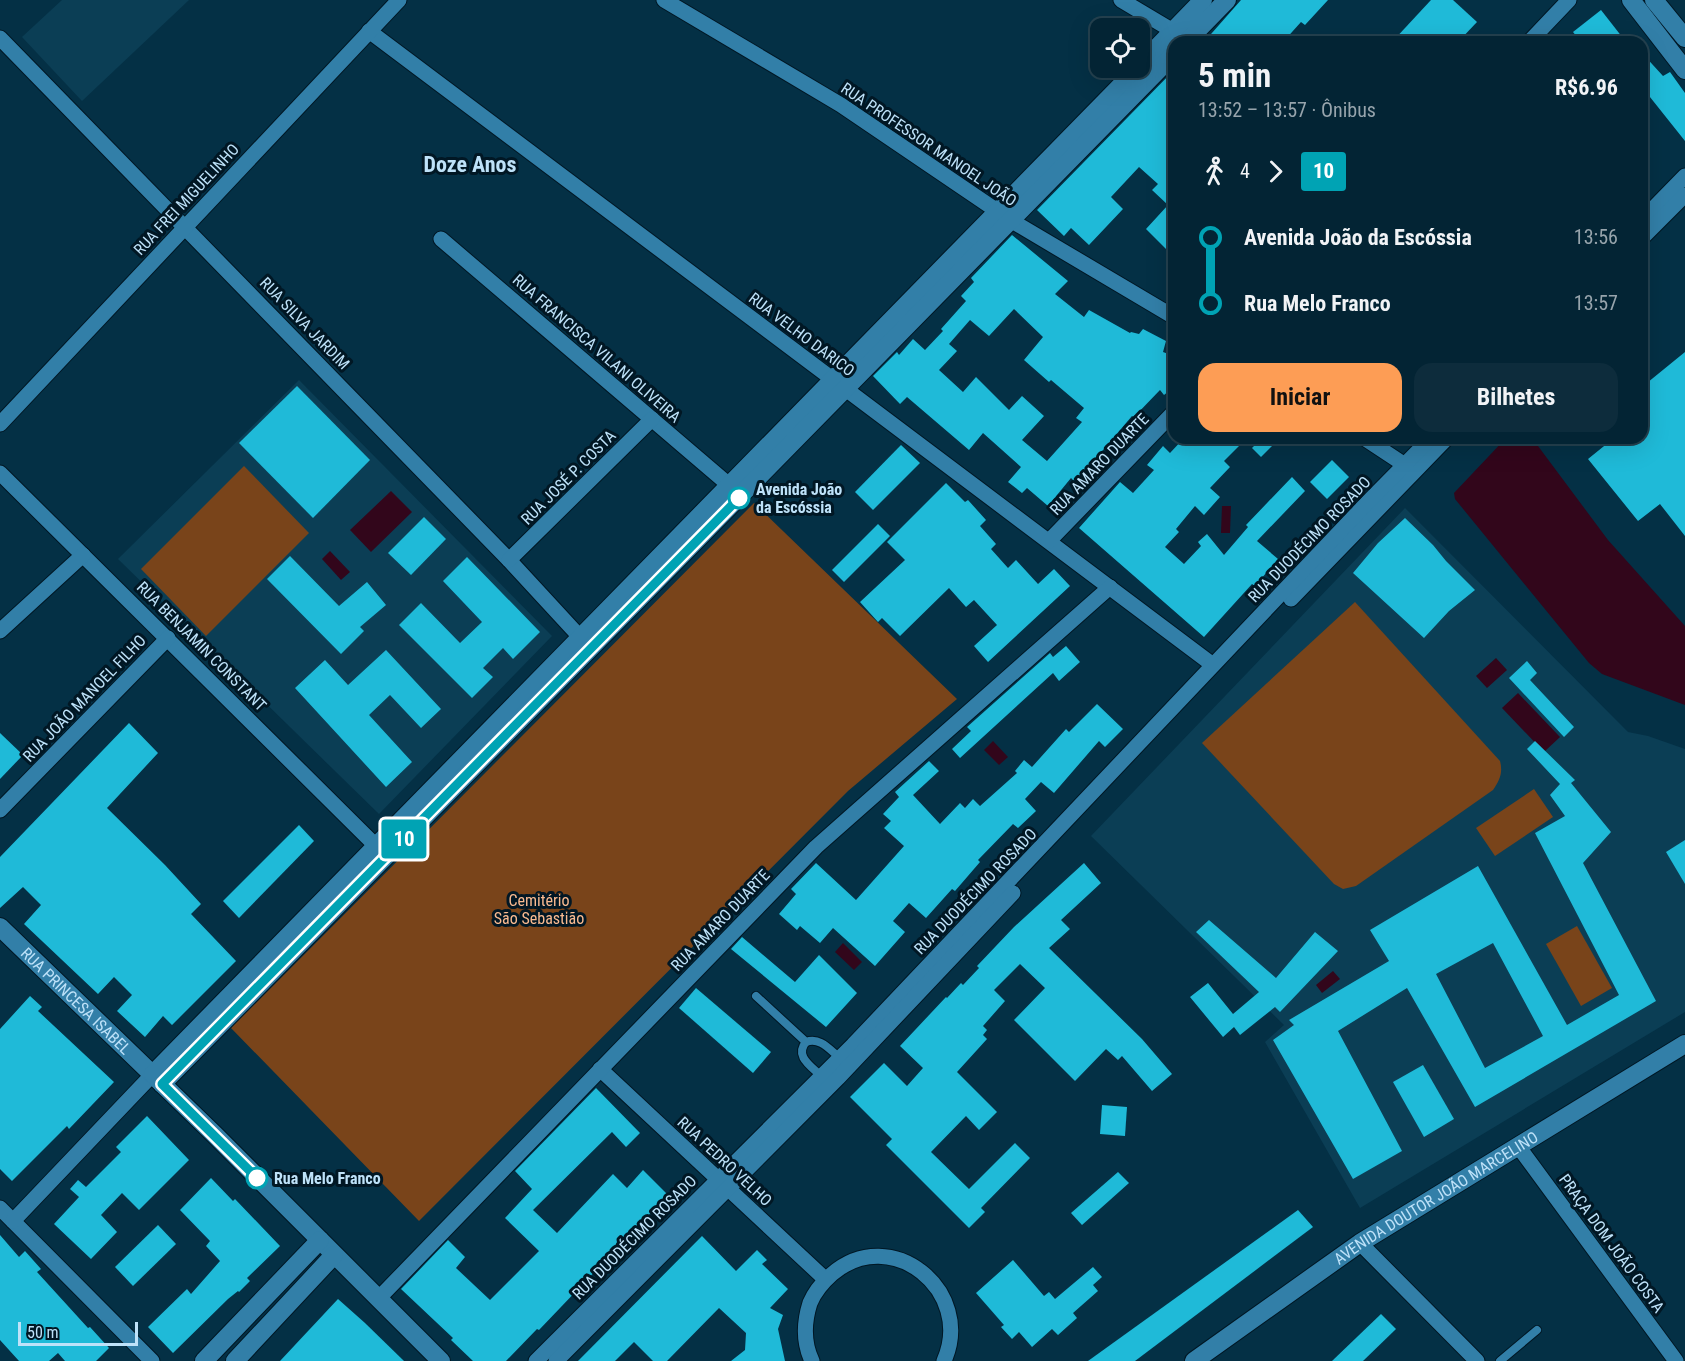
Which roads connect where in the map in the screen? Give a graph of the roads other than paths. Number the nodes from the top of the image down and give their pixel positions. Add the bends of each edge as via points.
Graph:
1 (399, 0) edge
2 (663, 0) edge
3 (1121, 0) edge
4 (1203, 0) edge
5 (1227, 0) edge
6 (1569, 0) edge
7 (1631, 0) edge
8 (1654, 0) edge
9 (369, 31) junction
10 (1177, 36) edge
11 (1180, 36) edge
12 (1180, 36) edge
13 (1535, 36) edge
14 (1685, 38) edge
15 (2, 44) edge
16 (1168, 45) edge
17 (1150, 58) edge
18 (1168, 60) edge
19 (1685, 70) edge
20 (1128, 78) edge
21 (1685, 176) edge
22 (1685, 195) edge
23 (1648, 214) edge
24 (1005, 217) junction
25 (185, 226) junction
26 (1648, 232) edge
27 (441, 239) dead end
28 (1168, 313) edge
29 (839, 384) junction
30 (1168, 418) edge
31 (652, 419) junction
32 (0, 424) edge
33 (1373, 444) edge
34 (1427, 444) edge
35 (1440, 444) edge
36 (1410, 468) junction
37 (0, 473) edge
38 (729, 485) junction
39 (1048, 541) junction
40 (83, 555) junction
41 (509, 560) junction
42 (1110, 587) junction
43 (0, 632) edge
44 (580, 637) junction
45 (168, 638) junction
46 (1214, 665) junction
47 (0, 810) edge
48 (376, 846) junction
49 (0, 927) edge
50 (756, 996) dead end
51 (806, 1042) junction
52 (1685, 1044) edge
53 (840, 1058) junction
54 (600, 1069) junction
55 (821, 1076) junction
56 (158, 1079) junction
57 (1518, 1146) junction
58 (723, 1184) junction
59 (0, 1208) edge
60 (13, 1221) junction
61 (320, 1240) junction
62 (1360, 1243) junction
63 (334, 1255) junction
64 (825, 1279) junction
65 (378, 1299) junction
66 (1537, 1330) dead end
67 (152, 1361) edge
68 (204, 1361) edge
69 (235, 1361) edge
70 (441, 1361) edge
71 (536, 1361) edge
72 (556, 1361) edge
73 (812, 1361) edge
74 (944, 1361) edge
75 (1194, 1361) edge
76 (1477, 1361) edge
77 (1500, 1361) edge
78 (1676, 1361) edge

1 - 9 street, RUA FREI MIGUELINHO
2 - 24 street, RUA PROFESSOR MANOEL JOÃO via 841,105
3 - 10 street
4 - 11 main road
5 - 12 main road
6 - 13 street
7 - 19 main road
8 - 14 main road
9 - 25 street, RUA FREI MIGUELINHO
9 - 29 street, RUA VELHO DARICO
15 - 25 street, RUA SILVA JARDIM
16 - 17 main road
18 - 24 main road
20 - 24 main road
21 - 23 street
22 - 26 street
24 - 28 street, RUA PROFESSOR MANOEL JOÃO
24 - 29 main road
25 - 32 street, RUA FREI MIGUELINHO
25 - 41 street, RUA SILVA JARDIM
27 - 31 street, RUA FRANCISCA VILANI OLIVEIRA
29 - 38 main road
29 - 39 street, RUA VELHO DARICO
29 - 56 main road
30 - 39 street, RUA AMARO DUARTE
31 - 38 street, RUA FRANCISCA VILANI OLIVEIRA
31 - 41 street, RUA JOSÉ P. COSTA
33 - 36 street
34 - 36 street, RUA DUODÉCIMO ROSADO
35 - 36 street, RUA DUODÉCIMO ROSADO
36 - 46 street, RUA DUODÉCIMO ROSADO
36 - 58 street, RUA DUODÉCIMO ROSADO via 861,1054
37 - 40 street, RUA BENJAMIN CONSTANT
38 - 44 main road
39 - 42 street, RUA VELHO DARICO
40 - 43 street
40 - 45 street, RUA BENJAMIN CONSTANT
41 - 44 street, RUA SILVA JARDIM
42 - 46 street, RUA VELHO DARICO
42 - 54 street, RUA AMARO DUARTE via 816,847
44 - 48 main road
45 - 47 street, RUA JOÃO MANOEL FILHO
45 - 48 street, RUA BENJAMIN CONSTANT
46 - 53 street, RUA DUODÉCIMO ROSADO
48 - 56 main road
49 - 56 main road, RUA PRINCESA ISABEL
50 - 51 lane
51 - 53 lane via 821,1042
51 - 55 lane via 801,1054
52 - 57 main road, AVENIDA DOUTOR JOÃO MARCELINO
53 - 55 street, RUA DUODÉCIMO ROSADO
54 - 58 street, RUA PEDRO VELHO
54 - 65 street, RUA AMARO DUARTE
55 - 58 street, RUA DUODÉCIMO ROSADO
56 - 60 street
56 - 61 main road
57 - 62 main road, AVENIDA DOUTOR JOÃO MARCELINO
57 - 78 street, PRAÇA DOM JOÃO COSTA
58 - 64 street, RUA PEDRO VELHO
58 - 71 street, RUA DUODÉCIMO ROSADO
58 - 72 street, RUA DUODÉCIMO ROSADO
59 - 60 street
60 - 67 street
61 - 63 main road
61 - 68 main road
62 - 75 main road, AVENIDA DOUTOR JOÃO MARCELINO
62 - 76 street
63 - 65 main road
63 - 69 main road
64 - 73 street via 812,1299 806,1322
64 - 74 street via 850,1262 872,1257 895,1258 922,1271 942,1294 948,1308 951,1338
65 - 70 main road
66 - 77 lane

